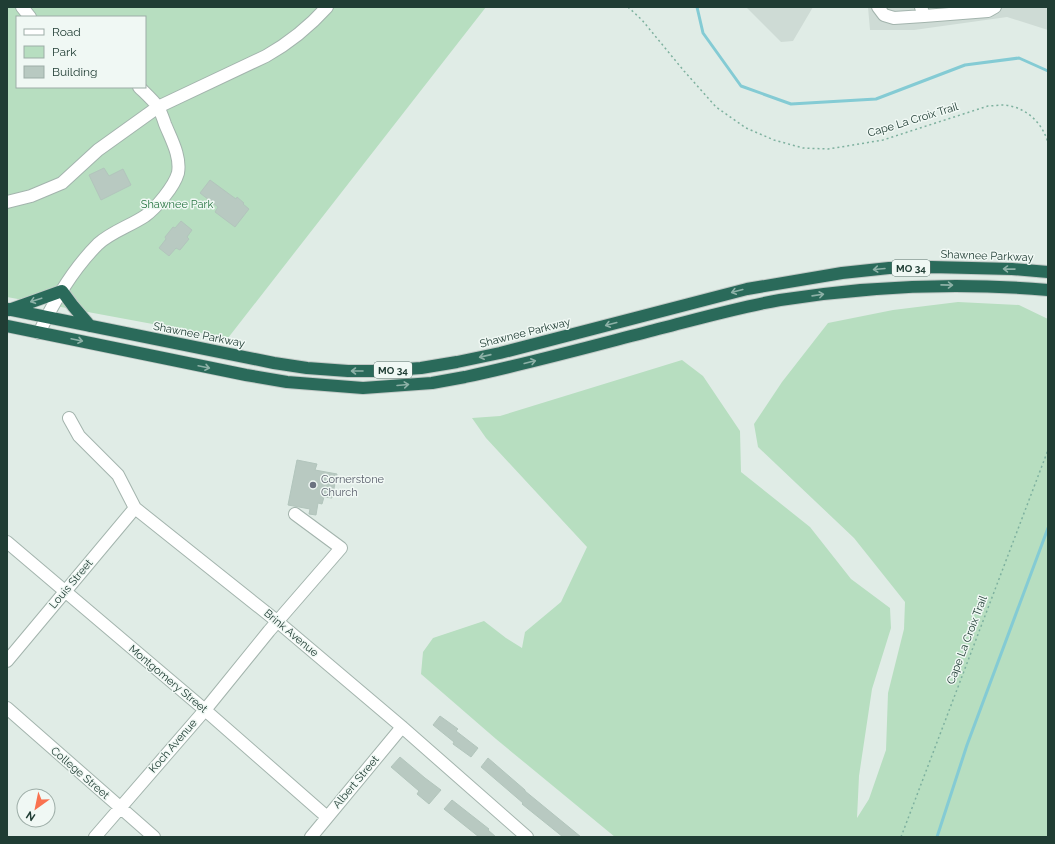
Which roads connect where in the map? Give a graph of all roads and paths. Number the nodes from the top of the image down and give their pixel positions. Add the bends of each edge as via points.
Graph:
1 (22, 7) edge
2 (327, 7) edge
3 (628, 7) edge
4 (878, 7) edge
5 (995, 7) edge
6 (922, 11) edge
7 (29, 16) edge
8 (140, 88) edge
9 (158, 107) junction
10 (1048, 143) edge
11 (7, 202) edge
12 (1048, 272) edge
13 (62, 290) junction
14 (1048, 290) edge
15 (8, 309) edge
16 (46, 317) junction
17 (7, 326) edge
18 (90, 326) junction
19 (39, 332) junction
20 (69, 418) dead end
21 (1048, 450) edge
22 (135, 508) junction
23 (295, 514) dead end
24 (7, 542) edge
25 (64, 592) junction
26 (278, 622) junction
27 (7, 661) edge
28 (7, 708) edge
29 (205, 710) junction
30 (402, 727) junction
31 (120, 808) junction
32 (327, 817) junction
33 (95, 837) edge
34 (154, 837) edge
35 (311, 837) edge
36 (527, 837) edge
37 (901, 837) edge

1 - 7 street
2 - 9 street via 308,26 266,56
3 - 10 path, Cape La Croix Trail via 716,107 746,128 774,140 803,148 828,149 883,140 988,106 1005,105 1023,111 1035,119 1046,134
4 - 6 street via 884,15 894,18
5 - 6 street via 988,11
8 - 9 street
9 - 11 street via 98,150 62,183 31,196
9 - 13 street via 176,149 178,174 173,185 145,216 99,243
12 -> 18 highway, Shawnee Parkway / MO 34 via 1012,269 889,268 775,283 500,353 421,368 348,371 308,368
13 -> 15 highway
13 - 16 street
13 - 18 highway
19 -> 14 highway, MO 34 via 253,377 363,388 432,383 465,377 779,300 893,287 948,285
15 - 16 highway, Shawnee Parkway / MO 34
16 - 18 highway, Shawnee Parkway / MO 34
16 - 19 street
17 - 19 highway, MO 34
20 - 22 street, Brink Avenue via 80,436 118,475
21 - 37 path, Cape La Croix Trail
22 - 25 street, Louis Street
22 - 26 street, Brink Avenue
23 - 26 street, Koch Avenue via 341,548
24 - 25 street, Montgomery Street
25 - 27 street, Louis Street
25 - 29 street, Montgomery Street
26 - 29 street, Koch Avenue
26 - 30 street, Brink Avenue
28 - 31 street, College Street
29 - 31 street, Koch Avenue
29 - 32 street, Montgomery Street
30 - 32 street, Albert Street
30 - 36 street, Brink Avenue
31 - 33 street, Koch Avenue
31 - 34 street, College Street
32 - 35 street, Albert Street

